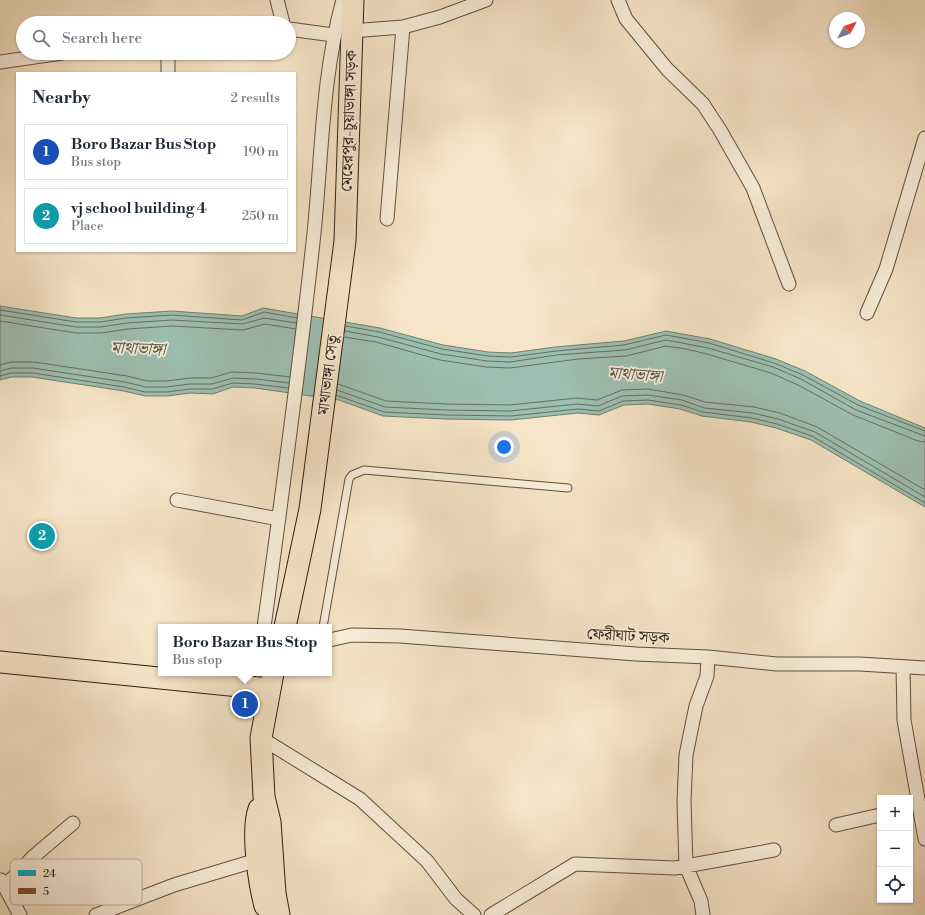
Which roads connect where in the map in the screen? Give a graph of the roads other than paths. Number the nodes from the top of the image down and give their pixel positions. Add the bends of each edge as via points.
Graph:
1 (277, 0) edge
2 (343, 0) edge
3 (353, 0) edge
4 (486, 0) edge
5 (618, 0) edge
6 (281, 16) edge
7 (402, 27) junction
8 (296, 30) edge
9 (342, 33) junction
10 (16, 60) edge
11 (168, 60) edge
12 (0, 62) edge
13 (168, 72) edge
14 (925, 138) edge
15 (387, 219) dead end
16 (345, 241) joint
17 (789, 284) dead end
18 (867, 313) dead end
19 (568, 488) dead end
20 (177, 500) dead end
21 (279, 519) junction
22 (264, 624) edge
23 (286, 624) edge
24 (325, 624) edge
25 (332, 639) edge
26 (708, 656) junction
27 (0, 662) edge
28 (903, 667) junction
29 (925, 668) edge
30 (158, 671) edge
31 (235, 676) edge
32 (269, 678) edge
33 (261, 738) junction
34 (915, 807) edge
35 (877, 816) edge
36 (73, 823) dead end
37 (836, 826) dead end
38 (925, 839) edge
39 (774, 850) dead end
40 (266, 858) junction
41 (31, 859) edge
42 (686, 866) junction
43 (3, 882) edge
44 (10, 896) edge
45 (142, 897) edge
46 (15, 905) edge
47 (122, 905) edge
48 (20, 915) edge
49 (96, 915) edge
50 (267, 915) edge
51 (279, 915) edge
52 (474, 915) edge
53 (491, 915) edge
54 (703, 915) edge

1 - 6 street
2 - 9 street
3 - 9 main road, মেহেরপুর-চুয়াডাঙ্গা সড়ক
4 - 7 street via 440,17
5 - 17 street via 626,19 667,69 703,104 720,130 752,188
7 - 9 street
7 - 15 street
8 - 9 street
9 - 16 main road, মেহেরপুর-চুয়াডাঙ্গা সড়ক
9 - 21 street
10 - 12 street
11 - 13 street
14 - 18 street via 886,269
16 - 23 main road, মাথাভাঙ্গা সেতু via 310,509
19 - 24 lane via 364,470 352,474 349,479
20 - 21 street
21 - 22 street
25 - 26 street, ফেরীঘাট সড়ক via 352,635 400,636 636,654
26 - 28 street, ফেরীঘাট সড়ক via 777,664
26 - 42 street via 707,676 696,706 686,755
27 - 30 main road
28 - 29 street, ফেরীঘাট সড়ক
28 - 34 street via 904,720
31 - 32 main road
32 - 33 main road
33 - 40 main road via 264,797 270,822
33 - 52 street via 360,799 427,861 456,899
34 - 38 street
35 - 37 street
36 - 41 street
39 - 42 street
40 - 45 street via 174,885
40 - 50 main road
40 - 51 main road
42 - 53 street via 675,868 575,864
42 - 54 street via 701,901
43 - 44 street
46 - 48 street
47 - 49 street

